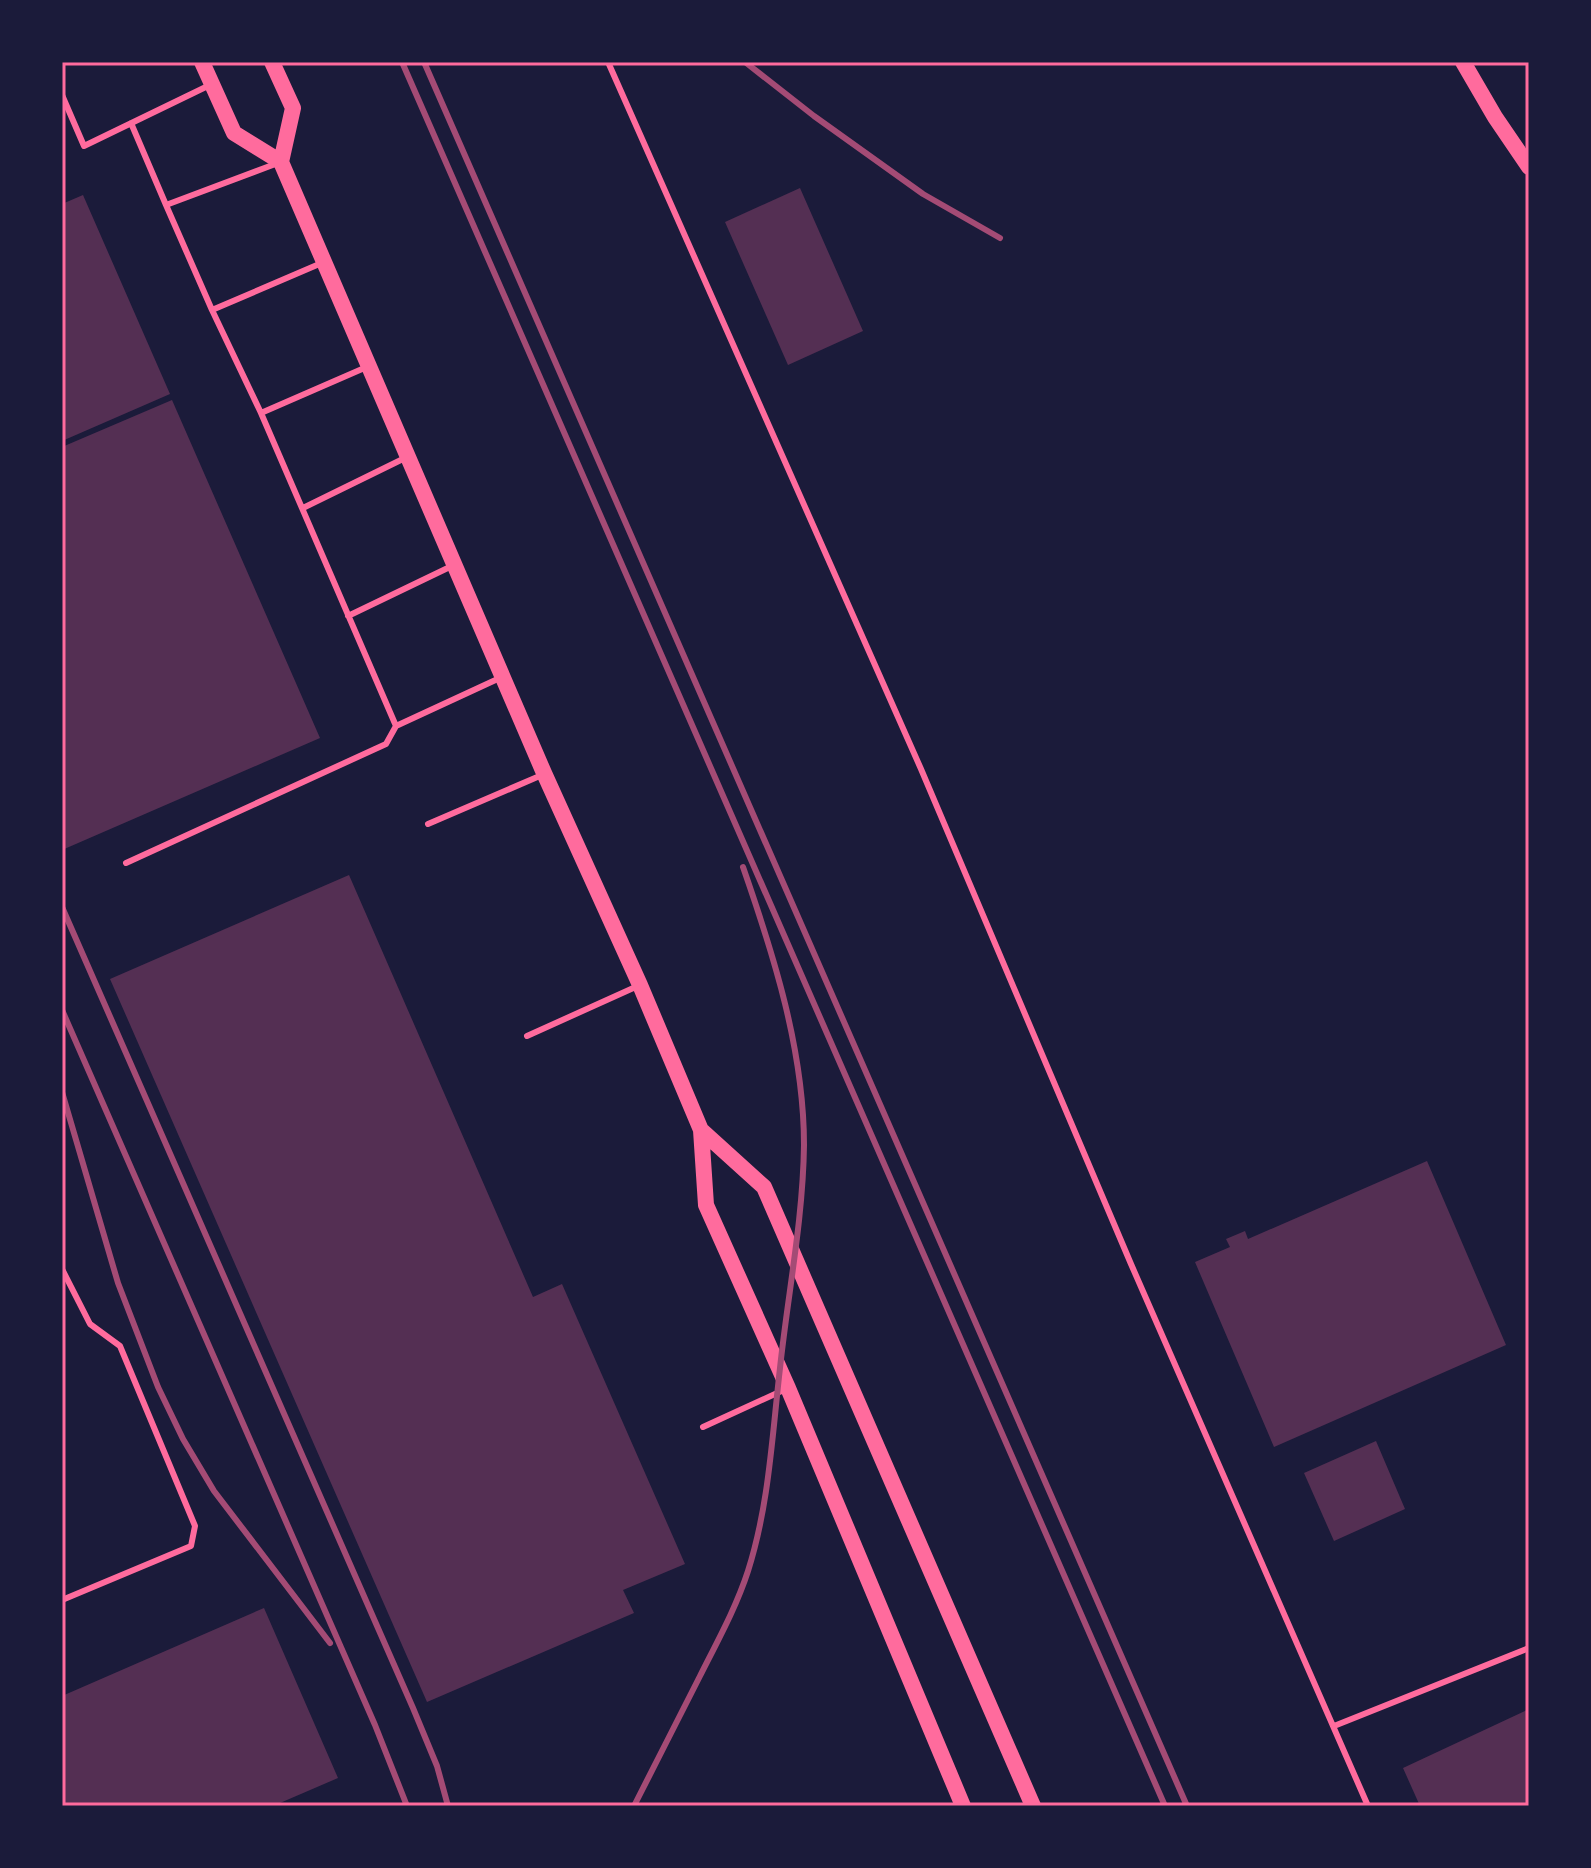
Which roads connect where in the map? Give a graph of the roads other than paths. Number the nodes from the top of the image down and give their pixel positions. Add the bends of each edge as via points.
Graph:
1 (202, 62) edge
2 (272, 62) edge
3 (608, 62) edge
4 (1463, 62) edge
5 (212, 84) junction
6 (62, 95) edge
7 (131, 123) junction
8 (281, 162) junction
9 (1529, 167) edge
10 (166, 205) junction
11 (324, 262) junction
12 (212, 310) junction
13 (369, 366) junction
14 (261, 413) junction
15 (408, 456) junction
16 (303, 508) junction
17 (454, 565) junction
18 (348, 616) junction
19 (503, 677) junction
20 (396, 726) junction
21 (544, 773) junction
22 (428, 824) dead end
23 (126, 863) dead end
24 (640, 985) junction
25 (527, 1036) dead end
26 (701, 1130) junction
27 (62, 1269) edge
28 (788, 1388) junction
29 (703, 1427) dead end
30 (62, 1600) edge
31 (1529, 1648) edge
32 (1334, 1726) junction
33 (963, 1806) edge
34 (1033, 1806) edge
35 (1368, 1806) edge

1 - 5 main road
2 - 8 main road via 293,108
3 - 32 lane via 921,769
4 - 9 main road
5 - 7 lane
5 - 8 main road via 234,133
6 - 7 lane via 84,146
7 - 10 lane
8 - 10 lane
8 - 11 main road
10 - 12 lane
11 - 12 lane
11 - 13 main road
12 - 14 lane
13 - 14 lane
13 - 15 main road
14 - 16 lane
15 - 16 lane
15 - 17 main road
16 - 18 lane
17 - 18 lane
17 - 19 main road
18 - 20 lane
19 - 20 lane
19 - 21 main road
20 - 23 lane via 386,744
21 - 22 lane
21 - 24 main road
24 - 25 lane
24 - 26 main road
26 - 28 main road via 706,1205
26 - 34 main road via 764,1187
27 - 30 lane via 90,1324 120,1346 195,1526 191,1546
28 - 29 lane
28 - 33 main road
31 - 32 lane
32 - 35 lane

